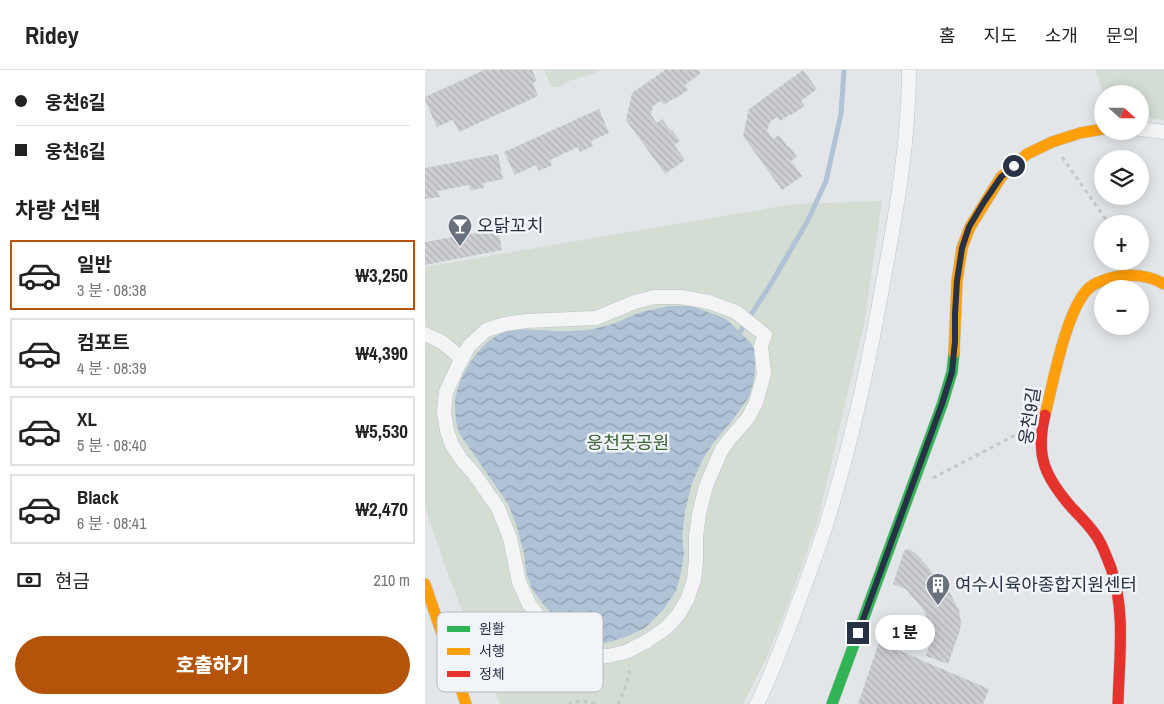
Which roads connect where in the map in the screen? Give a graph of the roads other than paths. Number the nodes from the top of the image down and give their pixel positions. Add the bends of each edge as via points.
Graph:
1 (909, 70) edge
2 (1149, 130) edge
3 (1094, 131) edge
4 (1164, 132) edge
5 (1164, 284) edge
6 (425, 334) edge
7 (462, 359) junction
8 (425, 584) edge
9 (535, 612) edge
10 (437, 619) edge
11 (603, 656) edge
12 (462, 692) edge
13 (466, 704) edge
14 (757, 704) edge
15 (832, 704) edge
16 (1118, 704) edge

1 - 14 street via 906,144 891,240 852,428 815,558
2 - 4 street
3 - 15 street via 1052,142 1027,154 1001,177 969,227 957,281 952,372
5 - 16 street, 웅천9길 via 1140,275 1125,275 1109,278 1090,288 1083,296 1070,322 1040,442 1045,471 1056,490 1097,535 1115,582 1119,612
6 - 7 street via 442,342
7 - 9 street via 446,392 447,431 461,459 498,508 510,538 519,582
7 - 11 street via 469,346 486,330 526,321 595,318 654,297 709,302 736,312 765,335 761,346 764,374 756,404 721,451 706,486 696,536 694,580 687,600 665,629 647,641 626,652
8 - 10 street
12 - 13 street

